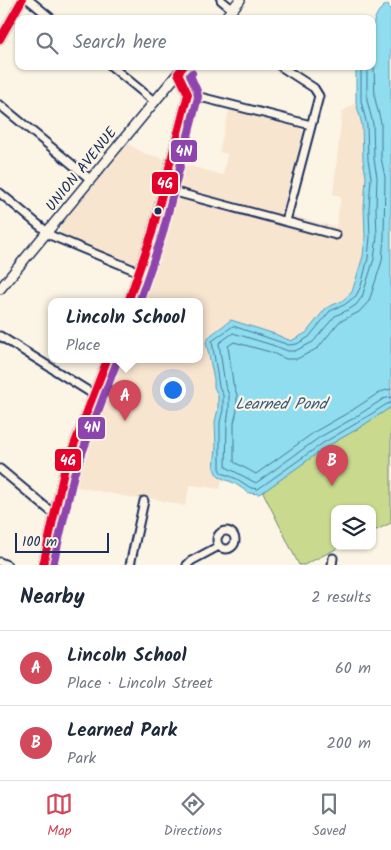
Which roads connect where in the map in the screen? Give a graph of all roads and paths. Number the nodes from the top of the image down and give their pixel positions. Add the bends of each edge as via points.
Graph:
1 (22, 0) edge
2 (29, 0) edge
3 (221, 0) edge
4 (240, 0) edge
5 (232, 9) junction
6 (47, 15) edge
7 (227, 15) edge
8 (0, 40) edge
9 (116, 70) edge
10 (181, 70) edge
11 (286, 70) edge
12 (188, 94) junction
13 (155, 102) junction
14 (0, 105) edge
15 (311, 125) junction
16 (90, 179) junction
17 (164, 189) junction
18 (0, 193) edge
19 (286, 221) junction
20 (47, 232) junction
21 (336, 234) dead end
22 (140, 272) junction
23 (0, 290) edge
24 (130, 298) edge
25 (0, 336) edge
26 (105, 363) edge
27 (93, 394) junction
28 (0, 469) edge
29 (144, 501) dead end
30 (54, 514) junction
31 (219, 546) dead end
32 (0, 562) edge
33 (8, 565) edge
34 (43, 565) edge
35 (130, 565) edge
36 (187, 565) edge

1 - 8 street
2 - 6 street
3 - 5 street
4 - 5 main road
5 - 7 main road
9 - 13 street
10 - 12 street
10 - 13 main road, UNION AVENUE
11 - 15 street via 314,88 319,96
12 - 15 street
12 - 17 street
13 - 16 main road, UNION AVENUE
14 - 16 street
15 - 19 street
16 - 20 main road, UNION AVENUE
17 - 19 street
17 - 22 street
18 - 20 street
19 - 21 street
20 - 22 street
20 - 23 main road, UNION AVENUE
22 - 24 street
25 - 27 street
26 - 27 street
27 - 30 street via 66,465
28 - 30 street
29 - 35 street
30 - 34 street
31 - 36 street
32 - 33 street

